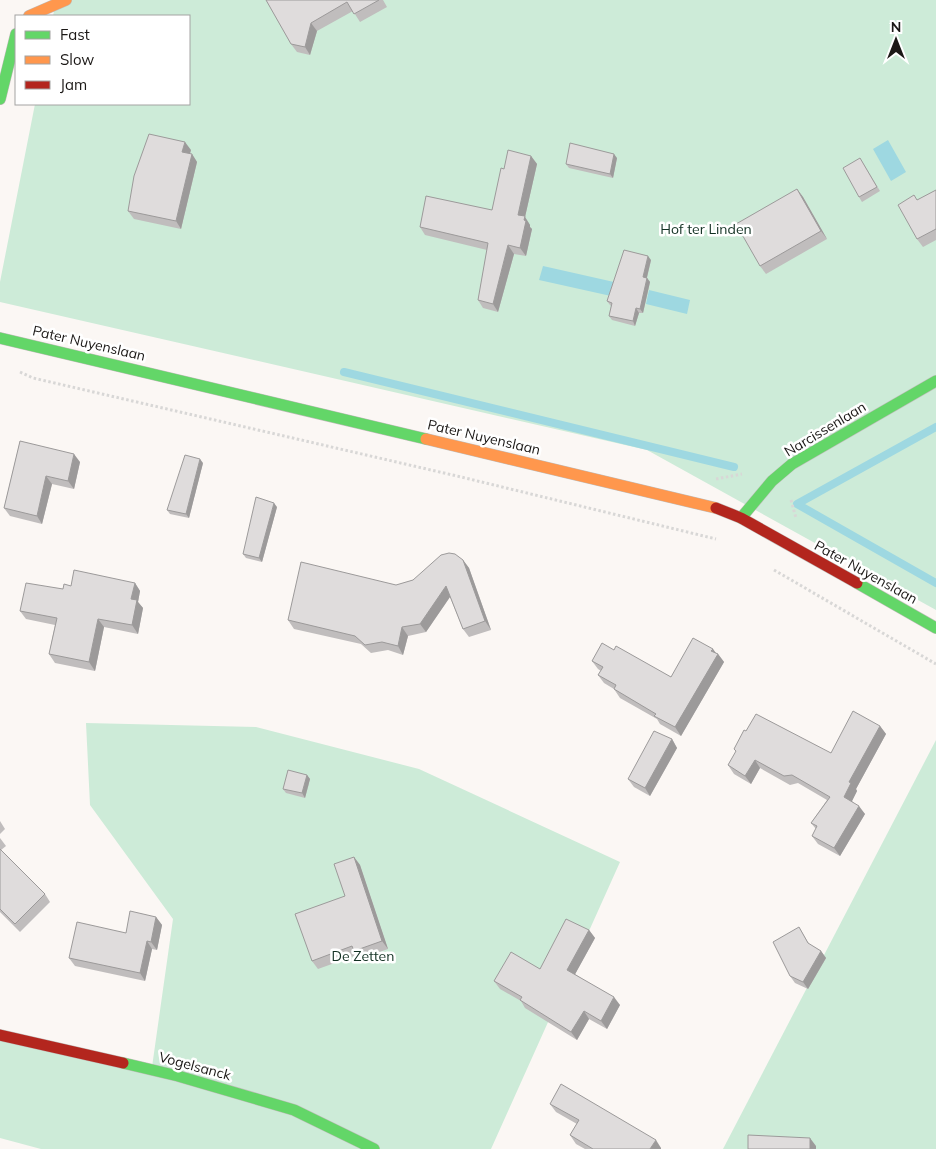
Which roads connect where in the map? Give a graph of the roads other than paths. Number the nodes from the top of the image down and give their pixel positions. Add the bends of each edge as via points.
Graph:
1 (66, 0) edge
2 (24, 14) edge
3 (15, 38) edge
4 (0, 99) edge
5 (0, 338) edge
6 (936, 381) edge
7 (741, 518) junction
8 (936, 628) edge
9 (0, 1035) edge
10 (374, 1149) edge

1 - 2 street
3 - 4 street
5 - 7 street, Pater Nuyenslaan via 692,501
6 - 7 street, Narcissenlaan via 792,464 772,481
7 - 8 street, Pater Nuyenslaan
9 - 10 street, Vogelsanck via 178,1076 294,1110

